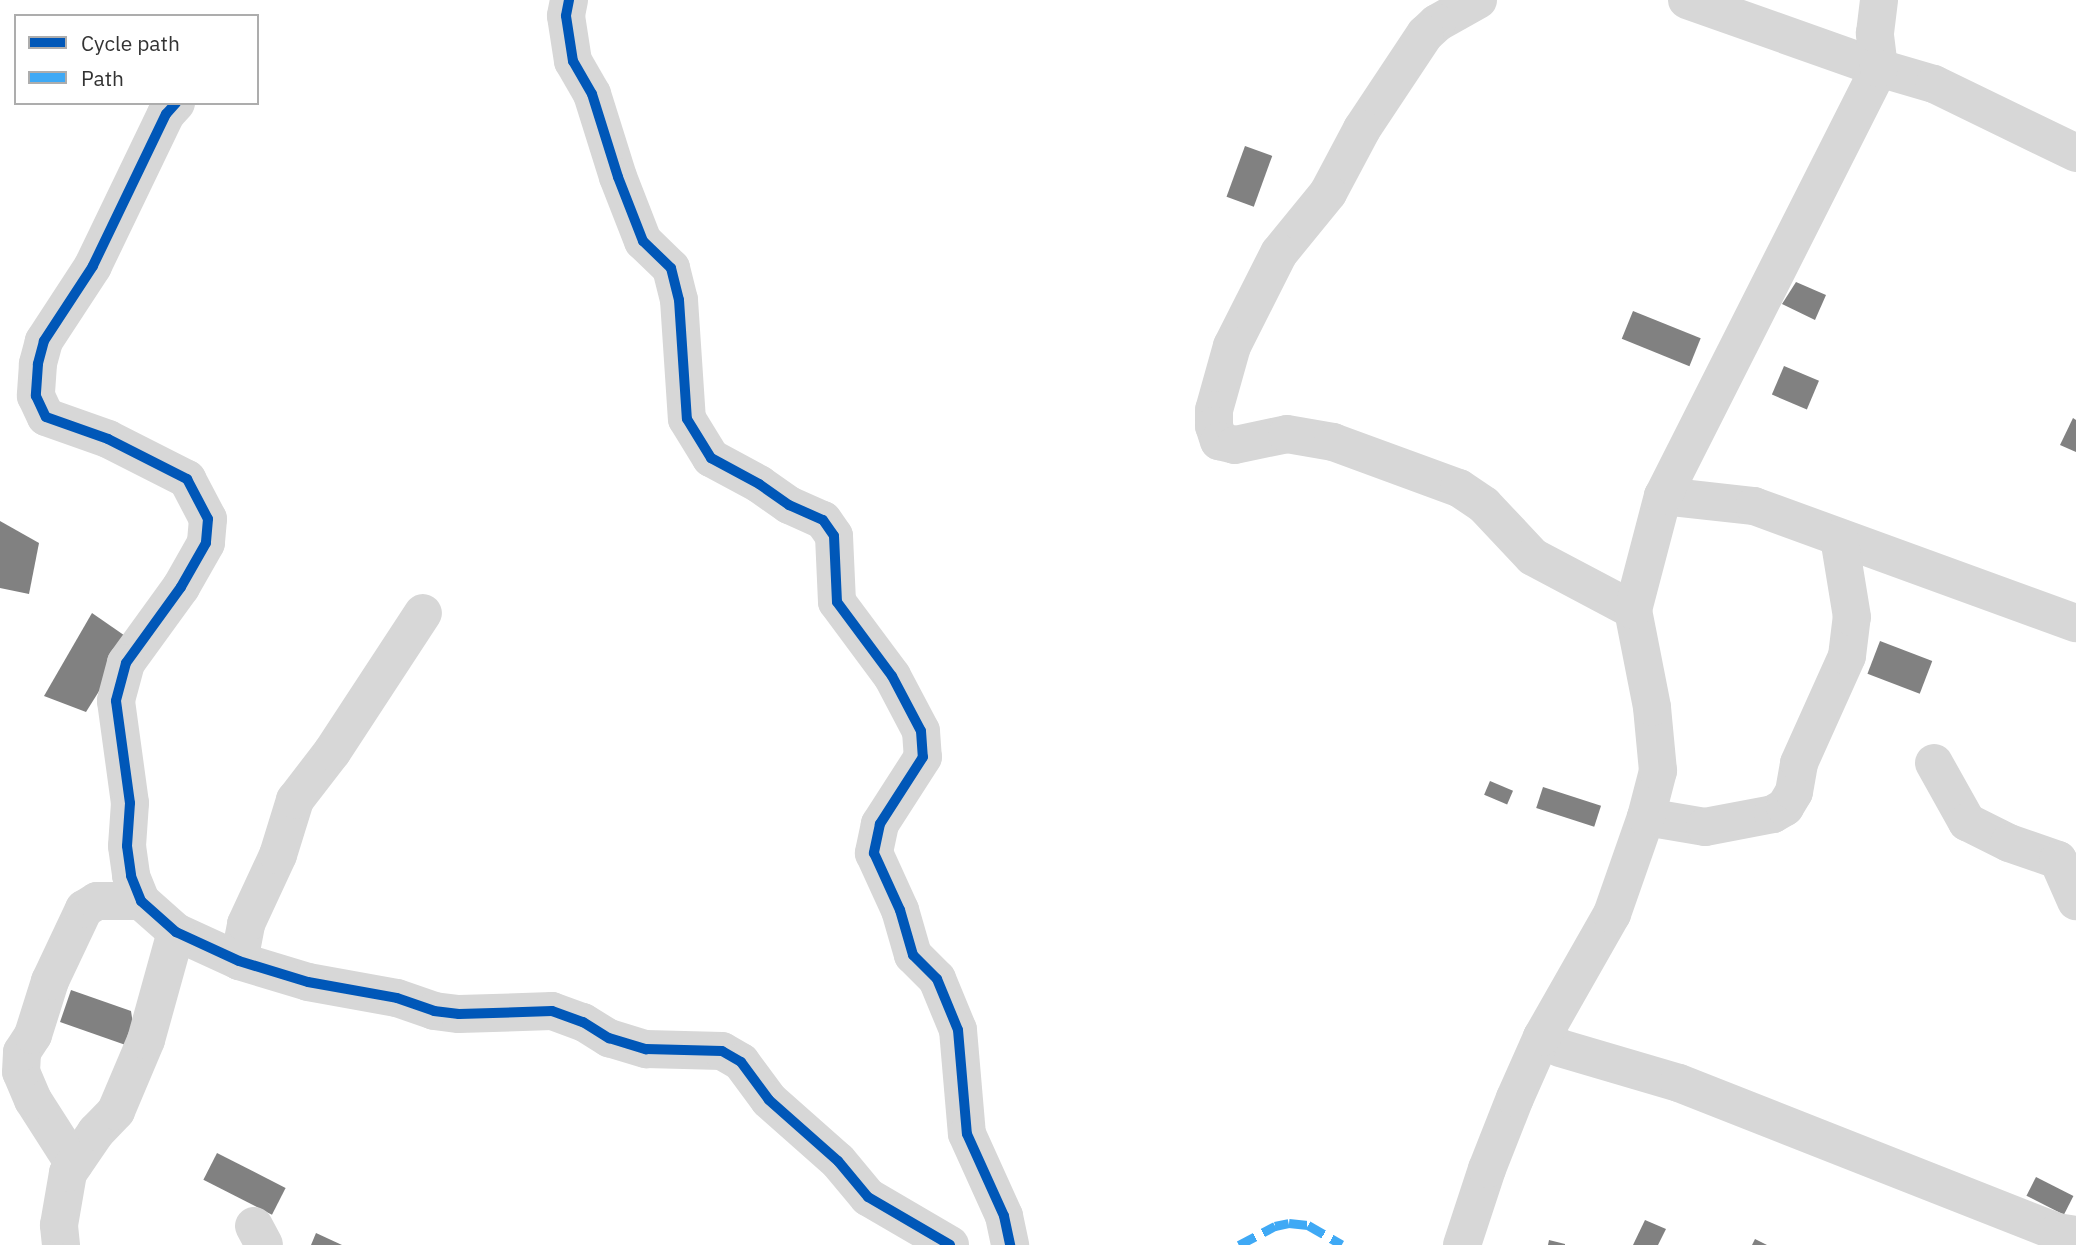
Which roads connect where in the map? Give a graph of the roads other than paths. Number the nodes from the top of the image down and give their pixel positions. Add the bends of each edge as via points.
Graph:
1 (569, 0) edge
2 (1478, 0) edge
3 (1687, 0) edge
4 (1879, 0) edge
5 (1879, 68) junction
6 (174, 105) edge
7 (2076, 153) edge
8 (1663, 496) junction
9 (1839, 538) junction
10 (1633, 610) junction
11 (423, 613) dead end
12 (2076, 622) edge
13 (1934, 763) dead end
14 (1646, 817) junction
15 (141, 901) junction
16 (2076, 901) edge
17 (176, 932) junction
18 (239, 961) junction
19 (1542, 1037) junction
20 (74, 1164) junction
21 (2076, 1235) edge
22 (61, 1245) edge
23 (950, 1245) edge
24 (1010, 1245) edge
25 (1462, 1245) edge

1 - 24 street via 566,16 573,61 592,94 643,241 671,268 680,300 687,419 711,458 823,520 834,536 837,603 892,676 921,731 923,757 880,824 874,853 900,910 913,955 937,979 958,1030 967,1134 1004,1216
2 - 10 street via 1425,34 1362,129 1328,193 1279,253 1232,346 1214,410 1214,426 1219,441 1235,445 1287,434 1333,442 1458,488 1484,505 1533,557
3 - 5 street
4 - 5 street via 1875,33
5 - 7 street via 1934,84
5 - 8 street
6 - 15 street via 160,124 93,266 44,341 36,397 46,417 107,439 187,479 208,519 206,543 155,626 126,663 116,701 130,803 127,846 131,876
8 - 9 street via 1754,506
8 - 10 street
9 - 12 street
9 - 14 street via 1852,617 1847,656 1799,763 1794,792 1785,807 1773,814 1705,827
10 - 14 street via 1652,707 1658,771
11 - 18 street via 295,800 278,855 246,924
13 - 16 street via 1966,822 2058,860
14 - 19 street via 1612,914
15 - 17 street
15 - 20 street via 97,901 83,909 22,1052 21,1072 33,1100
17 - 18 street
17 - 20 street via 146,1040 116,1111
18 - 23 street via 434,1011 552,1011 609,1038 646,1049 722,1051 741,1062 769,1100 838,1161 868,1197
19 - 21 street via 1560,1048 1679,1083 2045,1227
19 - 25 street via 1487,1169
20 - 22 street via 68,1173 59,1225

